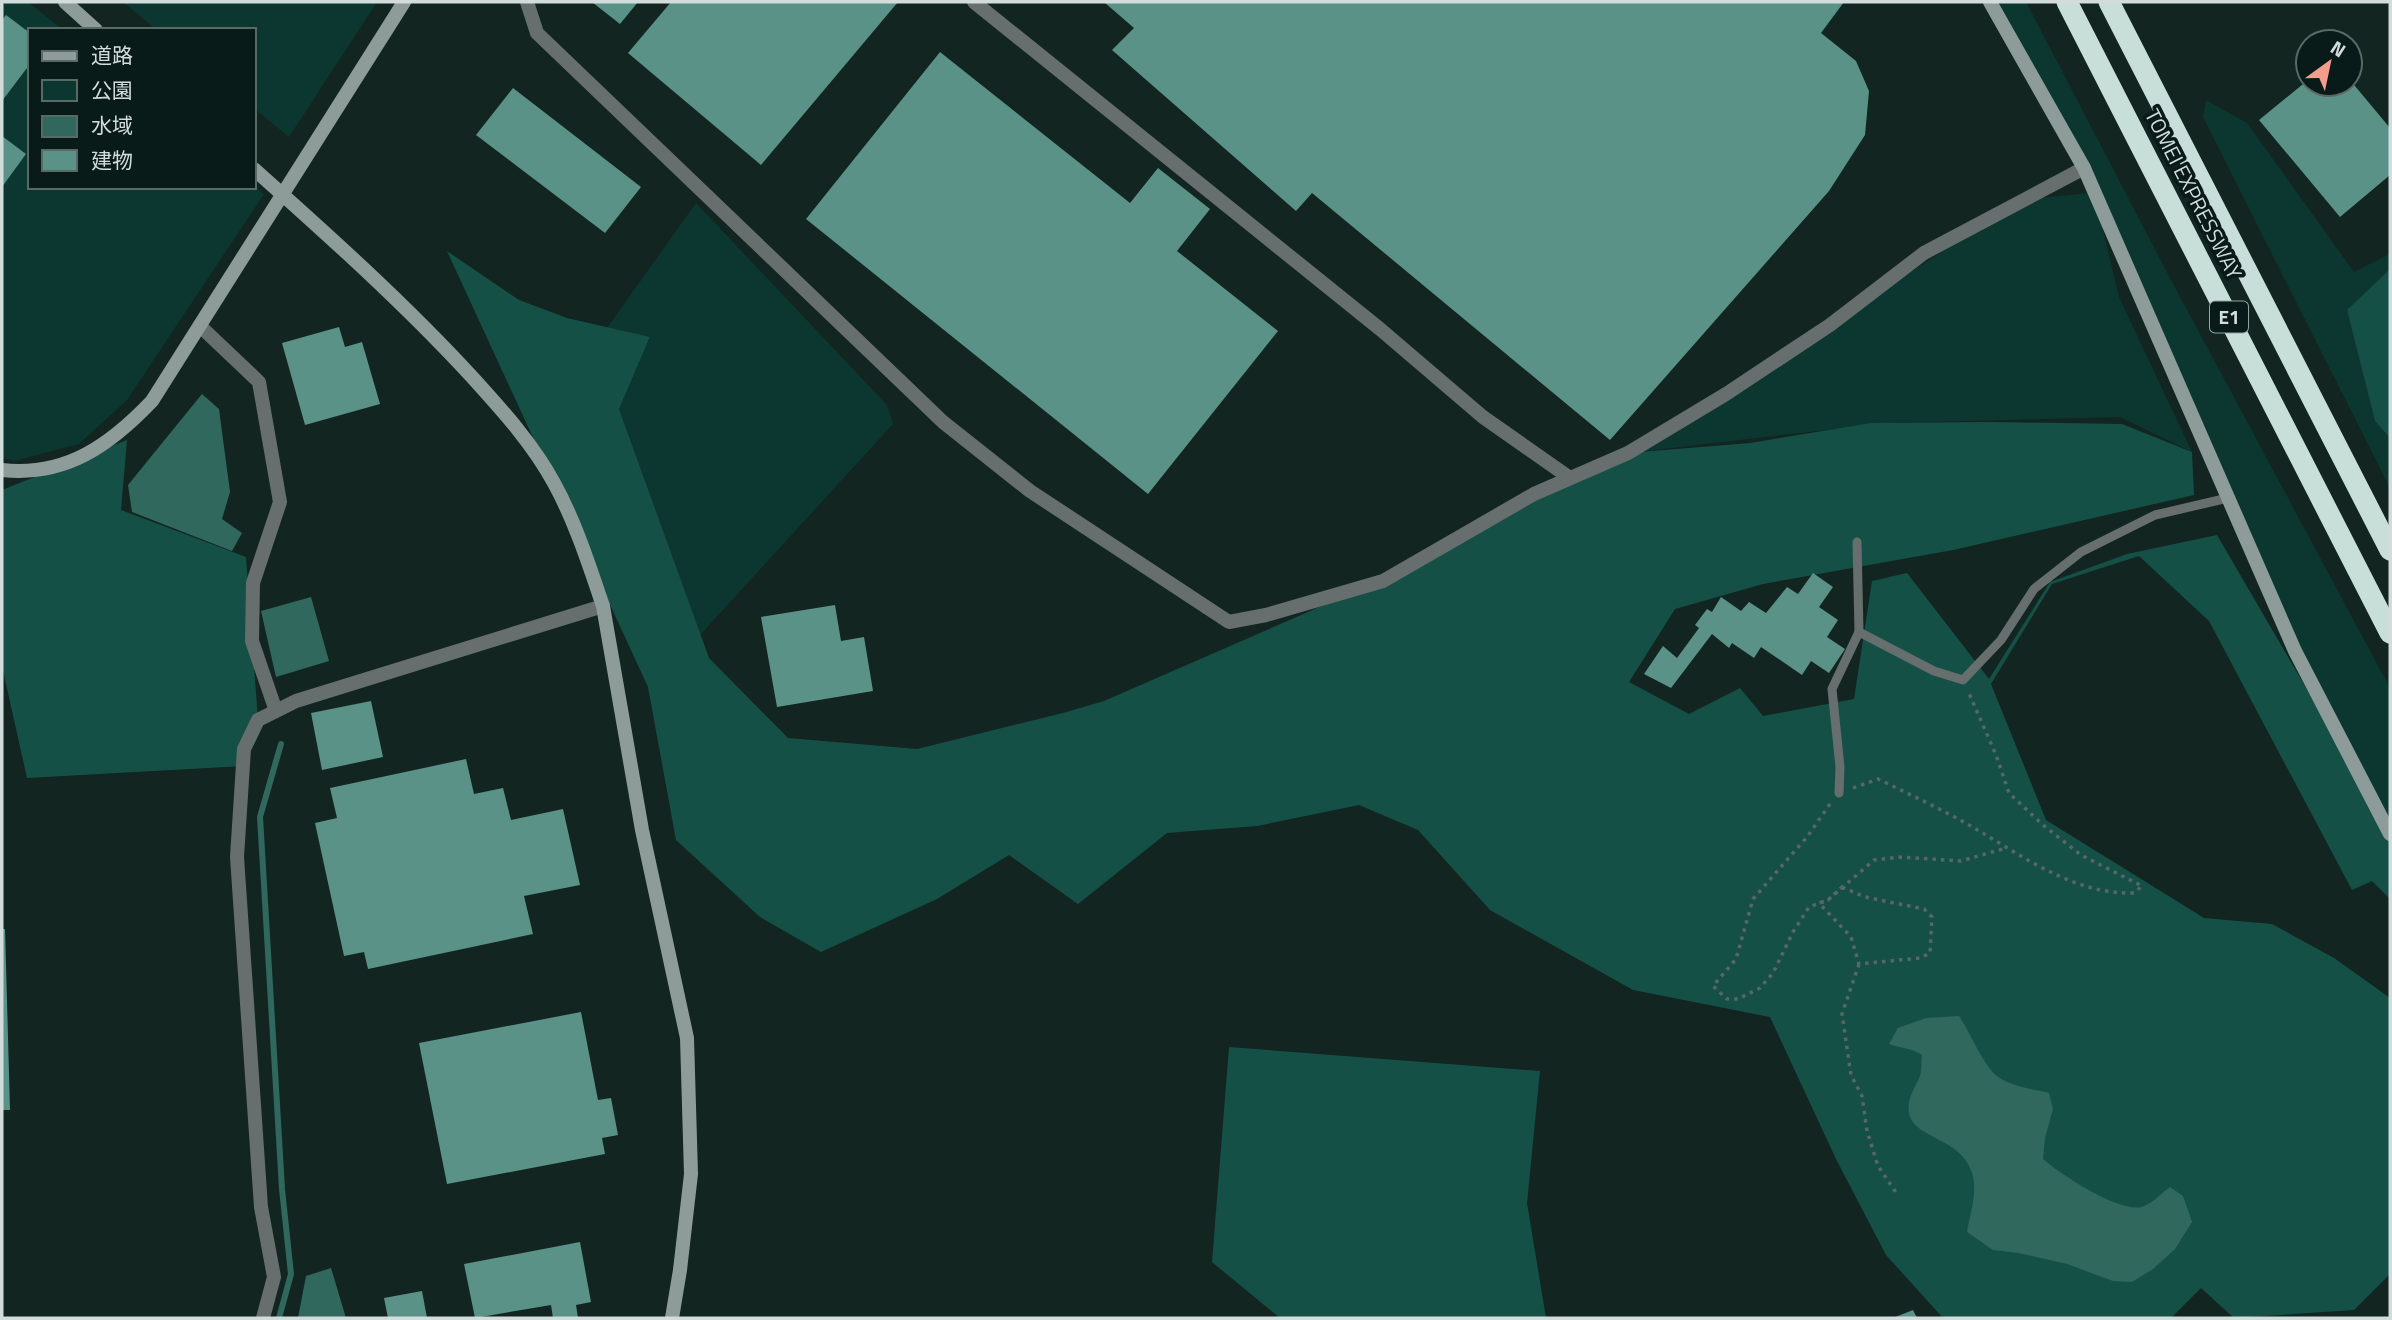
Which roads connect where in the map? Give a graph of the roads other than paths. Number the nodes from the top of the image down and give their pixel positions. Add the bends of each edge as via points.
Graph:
1 (65, 2) edge
2 (404, 2) edge
3 (527, 2) edge
4 (974, 2) edge
5 (1990, 2) edge
6 (2067, 2) edge
7 (2109, 2) edge
8 (94, 28) edge
9 (2084, 168) junction
10 (256, 171) edge
11 (284, 195) junction
12 (200, 326) junction
13 (2, 470) edge
14 (1570, 478) junction
15 (2228, 498) junction
16 (1857, 542) dead end
17 (2390, 550) edge
18 (603, 606) junction
19 (1859, 632) junction
20 (2390, 633) edge
21 (276, 711) junction
22 (1839, 793) road end
23 (2390, 834) edge
24 (263, 1318) edge
25 (672, 1318) edge

1 - 8 street
2 - 11 street
3 - 14 street via 537,33 943,422 1030,491 1229,622 1383,581
4 - 14 street via 1483,417
5 - 9 street
6 - 20 highway, TOMEI EXPRESSWAY / E1
7 - 17 highway, TOMEI EXPRESSWAY / E1
9 - 14 street via 1924,253 1830,325 1726,394 1628,453
9 - 15 street
10 - 11 street
11 - 12 street
11 - 18 street via 429,330 510,419 554,482
12 - 13 street via 152,401 98,449 63,465 22,472
12 - 21 street via 259,382 281,502 253,583 252,641
15 - 19 lane via 2155,515 2081,552 2034,589 2001,640 1963,680 1934,671
15 - 23 street via 2295,651
16 - 19 lane
18 - 21 street
18 - 25 street via 642,830 687,1038 691,1174
19 - 22 lane via 1832,689
21 - 24 street via 258,720 244,749 237,857 261,1207 274,1277

